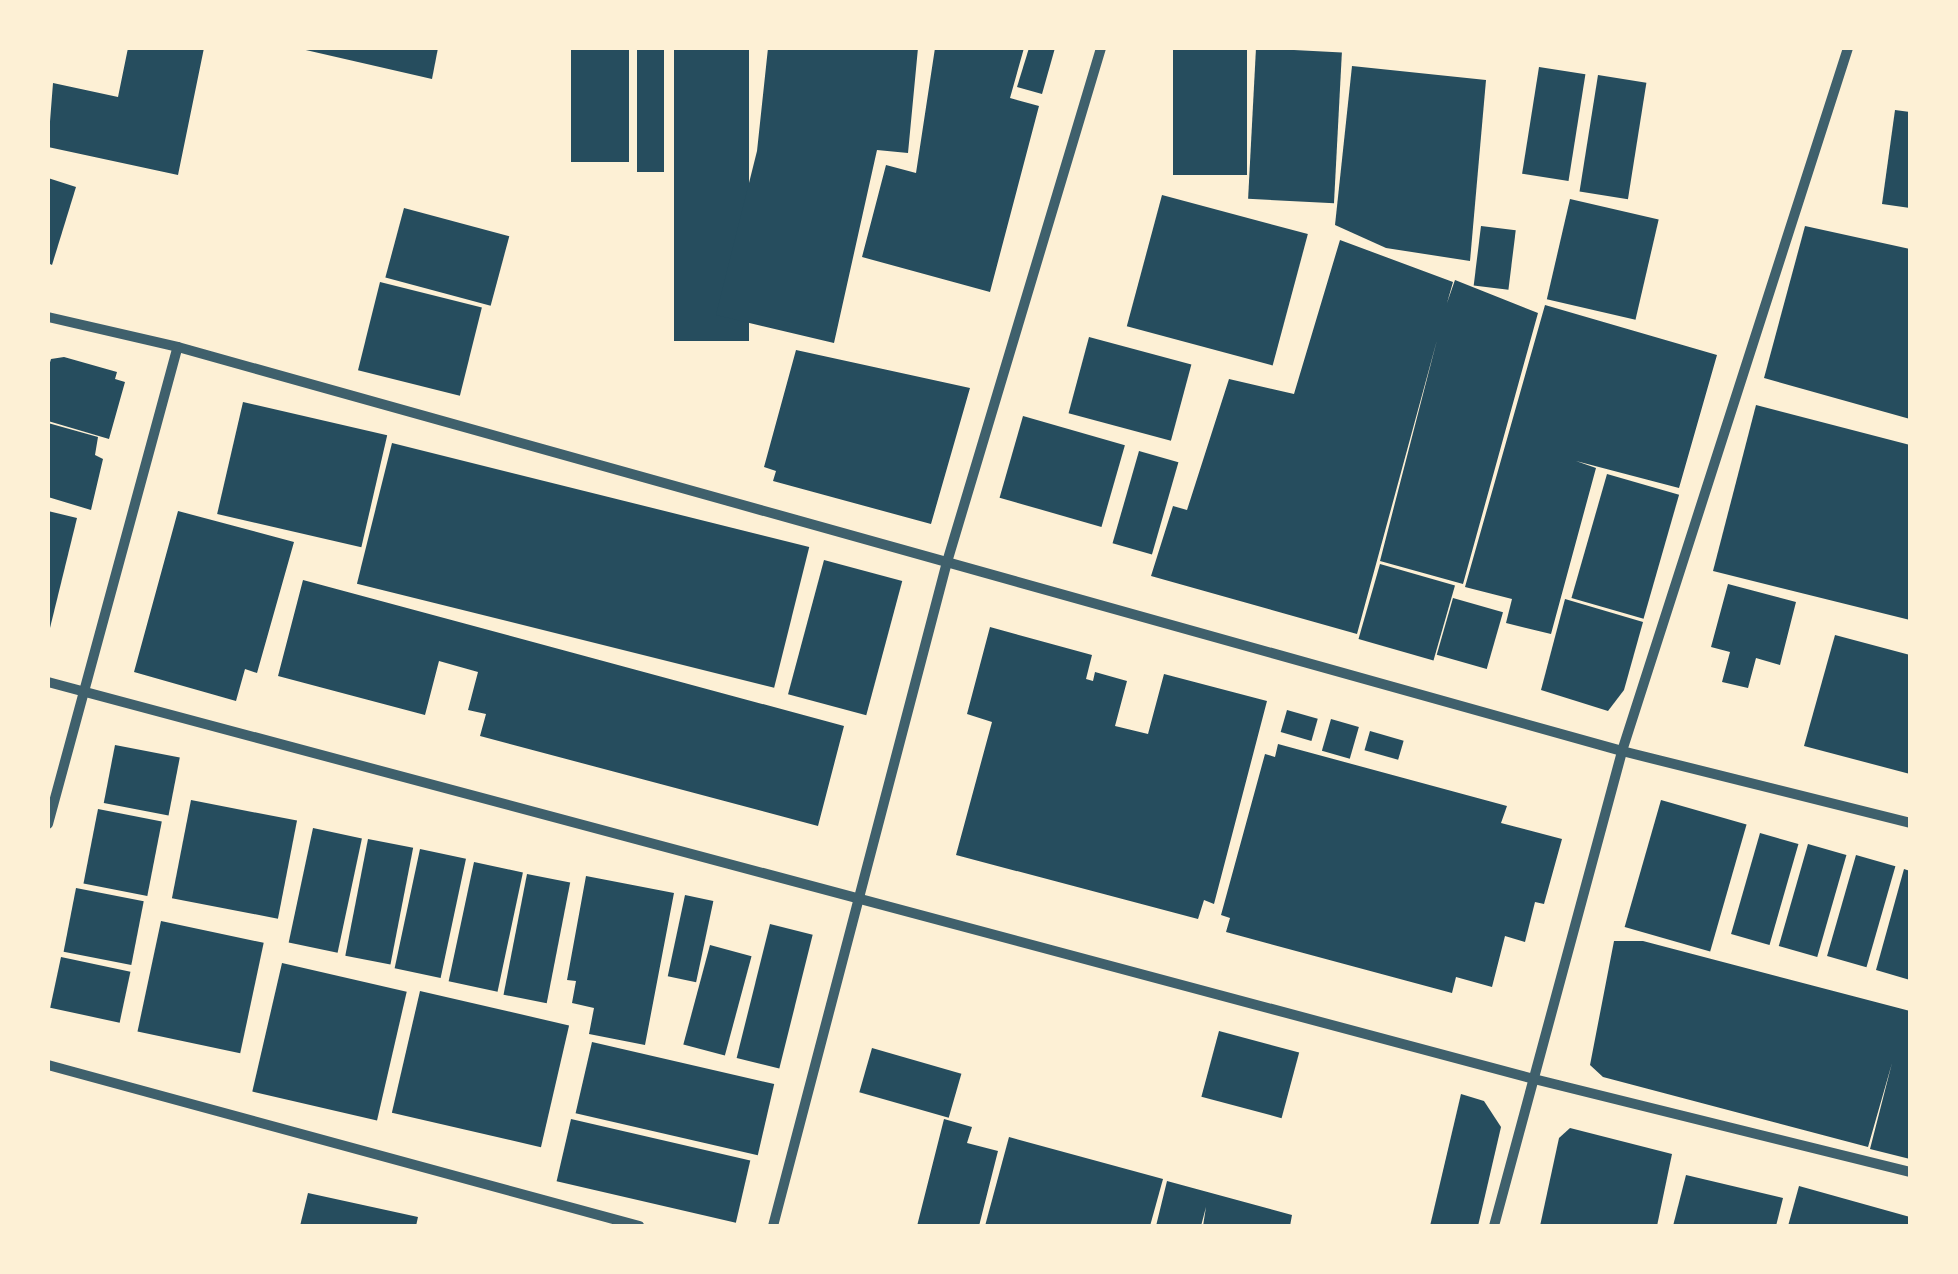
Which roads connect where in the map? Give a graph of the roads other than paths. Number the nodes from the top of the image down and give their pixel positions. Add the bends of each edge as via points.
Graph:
1 (1102, 48) edge
2 (1848, 48) edge
3 (48, 316) edge
4 (178, 347) junction
5 (947, 562) junction
6 (48, 682) edge
7 (86, 691) junction
8 (1622, 751) junction
9 (1910, 823) edge
10 (48, 824) edge
11 (861, 901) junction
12 (48, 1065) edge
13 (1534, 1079) junction
14 (1910, 1172) edge
15 (639, 1226) edge
16 (772, 1226) edge
17 (1494, 1226) edge

1 - 5 street
2 - 8 street
3 - 4 street
4 - 5 street
4 - 7 street
5 - 8 street
5 - 11 street
6 - 7 street
7 - 10 street
7 - 11 street
8 - 9 street
8 - 13 street
11 - 13 street
11 - 16 street
12 - 15 street
13 - 14 street
13 - 17 street

